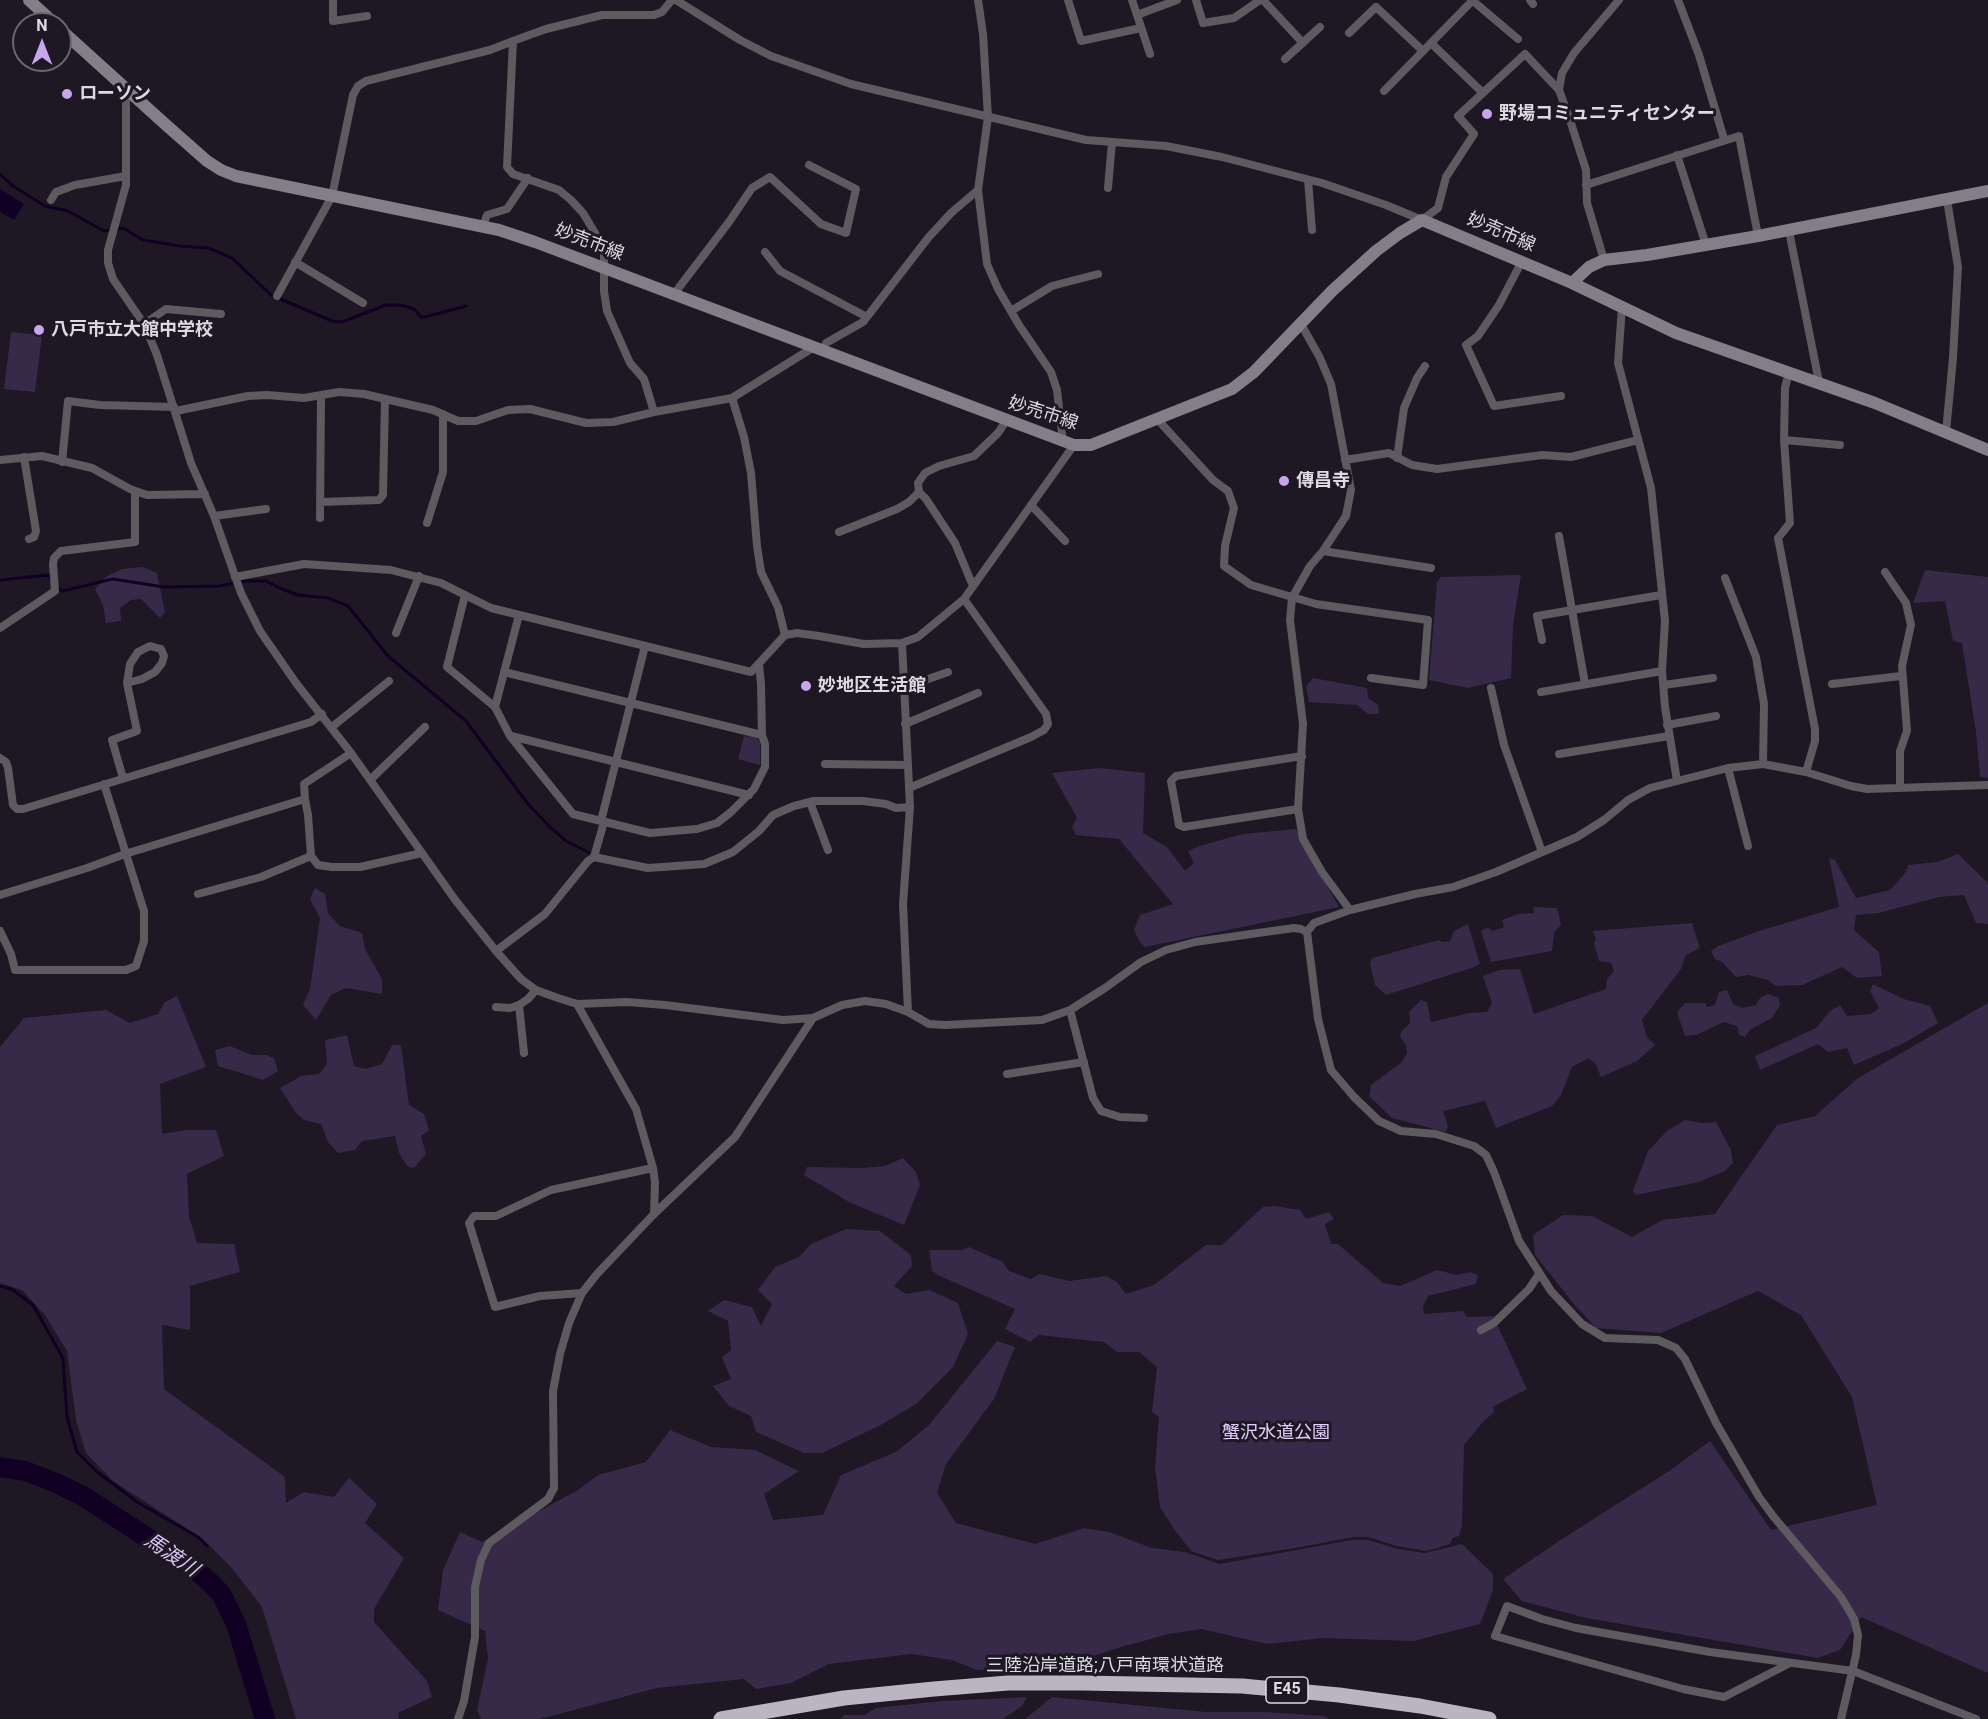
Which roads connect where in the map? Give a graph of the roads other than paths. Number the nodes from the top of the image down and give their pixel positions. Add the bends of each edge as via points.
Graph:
1 (29, 0) edge
2 (333, 0) edge
3 (674, 0) edge
4 (978, 0) edge
5 (1068, 0) edge
6 (1132, 0) edge
7 (1177, 0) edge
8 (1196, 0) edge
9 (1262, 0) edge
10 (1473, 0) edge
11 (1619, 0) edge
12 (1678, 0) edge
13 (42, 12) edge
14 (1137, 15) junction
15 (367, 16) dead end
16 (1320, 27) dead end
17 (1141, 28) junction
18 (1349, 33) dead end
19 (1518, 39) dead end
20 (72, 40) edge
21 (513, 40) junction
22 (1303, 43) junction
23 (1431, 43) junction
24 (1423, 51) junction
25 (1150, 54) dead end
26 (1285, 59) dead end
27 (126, 90) junction
28 (1559, 90) junction
29 (1384, 91) dead end
30 (1483, 93) junction
31 (988, 117) junction
32 (1724, 139) junction
33 (1112, 142) junction
34 (1677, 154) junction
35 (809, 165) dead end
36 (126, 176) junction
37 (528, 178) junction
38 (1308, 180) junction
39 (1586, 185) junction
40 (1108, 188) dead end
41 (978, 190) junction
42 (1988, 192) edge
43 (332, 196) junction
44 (51, 200) dead end
45 (1947, 200) junction
46 (1422, 220) junction
47 (483, 226) junction
48 (1312, 230) dead end
49 (1789, 231) junction
50 (1758, 236) junction
51 (1706, 245) junction
52 (765, 252) dead end
53 (1604, 260) junction
54 (1522, 261) junction
55 (295, 262) junction
56 (603, 268) junction
57 (1098, 274) dead end
58 (1572, 283) junction
59 (674, 294) junction
60 (277, 296) dead end
61 (363, 303) dead end
62 (1622, 307) junction
63 (1011, 311) junction
64 (221, 314) dead end
65 (867, 317) junction
66 (144, 324) junction
67 (1300, 324) junction
68 (818, 349) junction
69 (1425, 366) dead end
70 (1789, 372) junction
71 (1819, 382) junction
72 (321, 395) junction
73 (1561, 396) dead end
74 (732, 398) junction
75 (385, 399) junction
76 (175, 409) junction
77 (654, 412) junction
78 (442, 414) junction
79 (1158, 420) junction
80 (1006, 421) junction
81 (1946, 432) junction
82 (1638, 440) junction
83 (1784, 440) junction
84 (1068, 444) junction
85 (1840, 445) dead end
86 (1988, 450) edge
87 (24, 457) junction
88 (1397, 458) junction
89 (0, 460) edge
90 (1345, 460) junction
91 (62, 462) junction
92 (135, 491) junction
93 (919, 492) junction
94 (205, 494) junction
95 (320, 502) junction
96 (1031, 505) junction
97 (266, 509) dead end
98 (214, 516) junction
99 (320, 518) dead end
100 (428, 523) dead end
101 (839, 532) dead end
102 (1558, 536) dead end
103 (29, 539) dead end
104 (1065, 542) dead end
105 (1323, 551) junction
106 (1431, 568) dead end
107 (1885, 572) dead end
108 (419, 576) junction
109 (235, 577) junction
110 (1725, 578) dead end
111 (973, 586) junction
112 (465, 595) junction
113 (1661, 595) junction
114 (1292, 598) junction
115 (963, 599) junction
116 (1572, 610) junction
117 (519, 615) junction
118 (0, 628) edge
119 (396, 633) dead end
120 (785, 635) junction
121 (1542, 640) dead end
122 (902, 643) junction
123 (645, 646) junction
124 (759, 664) junction
125 (1662, 671) junction
126 (504, 672) junction
127 (948, 672) dead end
128 (1901, 676) junction
129 (1371, 678) dead end
130 (1713, 678) dead end
131 (388, 681) dead end
132 (127, 683) junction
133 (1585, 684) junction
134 (1832, 684) dead end
135 (1664, 685) junction
136 (903, 688) junction
137 (1491, 688) dead end
138 (1541, 692) dead end
139 (978, 693) dead end
140 (630, 702) junction
141 (495, 707) junction
142 (322, 714) junction
143 (1716, 716) dead end
144 (905, 724) junction
145 (1667, 725) junction
146 (425, 727) dead end
147 (332, 728) junction
148 (762, 735) junction
149 (510, 736) junction
150 (1669, 736) junction
151 (351, 753) junction
152 (1558, 754) dead end
153 (1302, 756) junction
154 (0, 759) edge
155 (616, 761) junction
156 (825, 764) dead end
157 (1763, 764) junction
158 (908, 765) junction
159 (1728, 768) junction
160 (1806, 772) junction
161 (123, 778) junction
162 (370, 780) junction
163 (1677, 781) junction
164 (104, 784) junction
165 (1988, 785) edge
166 (909, 788) junction
167 (1900, 788) junction
168 (750, 795) junction
169 (305, 799) junction
170 (810, 802) junction
171 (910, 807) junction
172 (1298, 809) junction
173 (603, 821) junction
174 (1748, 846) dead end
175 (828, 850) dead end
176 (1542, 852) junction
177 (422, 853) junction
178 (125, 854) junction
179 (311, 856) junction
180 (594, 857) junction
181 (198, 894) dead end
182 (0, 896) edge
183 (1350, 910) junction
184 (0, 930) edge
185 (1306, 932) junction
186 (496, 951) junction
187 (536, 990) junction
188 (577, 1004) junction
189 (519, 1005) junction
190 (496, 1006) dead end
191 (1070, 1010) junction
192 (908, 1012) junction
193 (813, 1018) junction
194 (524, 1053) dead end
195 (1084, 1062) junction
196 (1007, 1074) dead end
197 (1144, 1118) dead end
198 (653, 1168) junction
199 (654, 1214) junction
200 (1539, 1274) junction
201 (582, 1293) junction
202 (1481, 1330) dead end
203 (1790, 1664) junction
204 (1853, 1671) junction
205 (458, 1719) edge
206 (721, 1719) edge
207 (1489, 1719) edge
208 (1841, 1719) edge
209 (1976, 1719) edge

1 - 13 main road
2 - 15 street via 333,21
3 - 21 street via 654,15 602,15
3 - 31 street via 771,56 851,84
4 - 31 street
5 - 17 street via 1081,41
6 - 14 street
7 - 14 street
8 - 9 street via 1203,23 1234,18
9 - 22 street
10 - 19 street
10 - 23 street
11 - 28 street via 1574,53 1562,73
12 - 32 street
14 - 17 street
16 - 22 street
17 - 25 street
18 - 24 street via 1376,7
20 - 27 main road, 妙売市線
21 - 37 street via 507,167 513,174
21 - 43 street via 490,50 357,86
22 - 26 street
23 - 24 street
23 - 30 street
24 - 29 street
27 - 36 street
27 - 43 main road, 妙売市線 via 221,170
28 - 30 street via 1526,54
28 - 39 street via 1586,170
30 - 46 street via 1458,116 1474,135 1446,177 1438,208
31 - 33 street via 1086,140
31 - 41 street
32 - 34 street
32 - 50 street via 1739,136
33 - 38 street via 1177,148
33 - 40 street
34 - 39 street
34 - 51 street
35 - 59 street via 856,189 846,233 821,224 770,177 752,188
36 - 44 street via 75,185 56,192
36 - 66 street via 108,263 113,279
37 - 47 street via 507,209 487,215
37 - 56 street via 559,190 583,213 604,250
38 - 46 street
38 - 48 street
39 - 53 street
41 - 63 street via 987,264
41 - 65 street via 928,238
42 - 45 main road
43 - 47 main road, 妙売市線
43 - 55 street
45 - 49 main road
45 - 81 street via 1958,267
46 - 54 main road, 妙売市線
46 - 67 main road, 妙売市線 via 1376,251
47 - 56 main road, 妙売市線
49 - 50 main road
49 - 71 street
50 - 51 main road
51 - 53 main road
52 - 65 street via 780,271
53 - 58 main road via 1589,267
54 - 58 main road, 妙売市線
54 - 73 street via 1499,305 1478,336 1466,345 1494,406
55 - 60 street
55 - 61 street
56 - 59 main road, 妙売市線
56 - 77 street via 608,310 630,363 644,380
57 - 63 street via 1052,286
58 - 62 main road, 妙売市線
59 - 68 main road, 妙売市線
62 - 70 main road, 妙売市線 via 1676,333
62 - 82 street via 1618,363
63 - 84 street via 1051,372
64 - 66 street via 166,309
65 - 68 street
66 - 76 street
67 - 79 main road, 妙売市線 via 1232,389
67 - 90 street via 1331,384
68 - 74 street
68 - 80 main road, 妙売市線
69 - 88 street via 1404,408
70 - 71 main road, 妙売市線
70 - 83 street
71 - 81 main road, 妙売市線
72 - 75 street via 339,392
72 - 76 street via 304,399 248,396
72 - 95 street
74 - 77 street
74 - 120 street via 751,472 761,572 778,607
75 - 78 street
75 - 95 street via 380,500
76 - 91 street via 68,402
76 - 94 street
77 - 78 street via 613,422 585,423 530,409 508,410 476,421 458,421
78 - 100 street via 443,472
79 - 84 main road, 妙売市線 via 1091,445
79 - 114 street via 1228,491 1234,508 1224,566 1251,585
80 - 84 main road, 妙売市線
80 - 93 street via 974,456 925,473 918,483
81 - 86 main road, 妙売市線
82 - 88 street via 1571,457 1542,456 1437,469
82 - 113 street via 1651,488
83 - 85 street
83 - 160 street via 1790,523 1778,538 1815,729
84 - 96 street
87 - 89 street
87 - 91 street via 42,456
87 - 103 street via 36,531
88 - 90 street via 1381,453
90 - 105 street via 1351,490 1346,516
91 - 92 street via 92,468
92 - 94 street via 147,495
92 - 118 street via 135,542 61,550 53,564 55,591
93 - 101 street via 897,509
93 - 111 street via 955,543
94 - 98 street
95 - 99 street
96 - 104 street
96 - 111 street
97 - 98 street
98 - 109 street
102 - 116 street
105 - 106 street
105 - 114 street
107 - 128 street via 1911,616
108 - 109 street via 382,568 304,564
108 - 112 street
108 - 119 street
109 - 142 street via 260,631
110 - 157 street via 1756,657 1764,704
111 - 115 street
112 - 117 street via 491,608
112 - 141 street via 447,667
113 - 116 street
113 - 125 street via 1665,621
114 - 129 street via 1428,620 1423,685
114 - 153 street via 1290,620 1303,724
115 - 122 street via 918,637
115 - 166 street via 1046,714 1048,724 1031,737
116 - 121 street via 1537,616
116 - 133 street
117 - 123 street
117 - 126 street
120 - 122 street via 797,633 864,644
120 - 124 street
122 - 136 street
123 - 124 street via 751,672
123 - 140 street
124 - 148 street
125 - 133 street
125 - 135 street
126 - 140 street
126 - 141 street
127 - 136 street
128 - 134 street
128 - 167 street via 1907,731 1900,752
130 - 135 street
131 - 147 street
132 - 132 street via 129,663 138,652 150,646 161,649 164,656 155,672
132 - 161 street via 137,731 112,740
133 - 138 street
135 - 145 street
136 - 144 street
137 - 176 street via 1504,745
139 - 144 street
140 - 148 street
140 - 155 street
141 - 149 street
142 - 147 street
142 - 161 street via 311,722
143 - 145 street
144 - 158 street
145 - 150 street
146 - 162 street
147 - 151 street
148 - 168 street via 765,767
149 - 155 street
149 - 173 street via 573,814
150 - 152 street
150 - 163 street
151 - 162 street
151 - 169 street via 304,784
153 - 172 street
153 - 172 street via 1176,776 1172,781 1179,825 1184,827
154 - 164 street via 6,762 10,799 17,809
155 - 168 street
155 - 173 street
156 - 158 street
157 - 159 street
157 - 160 street
158 - 166 street
159 - 163 street
159 - 174 street
160 - 167 street via 1867,789
161 - 164 street
162 - 177 street
163 - 176 street via 1650,788 1577,837
164 - 178 street
165 - 167 street
166 - 171 street
168 - 173 street via 717,822 697,829 650,833
169 - 178 street
169 - 179 street
170 - 171 street via 863,801
170 - 175 street
170 - 180 street via 773,815 733,852 704,864 648,868
171 - 192 street via 903,904
172 - 183 street via 1303,839
173 - 180 street
176 - 183 street via 1453,887
177 - 179 street via 360,867 318,865
177 - 186 street
178 - 182 street
178 - 184 street via 144,911 144,941 136,966 126,970 15,970
179 - 181 street via 261,877
180 - 186 street via 544,914
183 - 185 street via 1314,923
185 - 191 street via 1294,928 1166,950 1140,962
185 - 200 street via 1318,1019 1332,1071 1380,1121 1401,1131 1436,1134 1474,1146 1486,1155 1519,1241
186 - 187 street
187 - 188 street
187 - 189 street
188 - 193 street via 627,1002 783,1020
188 - 198 street via 636,1109
189 - 190 street
189 - 194 street
191 - 192 street via 1041,1020 946,1025 929,1024
191 - 195 street
192 - 193 street via 866,1001 842,1005
193 - 199 street via 735,1137
195 - 196 street
195 - 197 street via 1093,1098 1101,1111
198 - 199 street
198 - 201 street via 551,1190 496,1216 474,1216 469,1223 495,1307 540,1296
199 - 201 street
200 - 202 street via 1494,1323
200 - 204 street via 1574,1316 1594,1332 1605,1338 1658,1340 1676,1348 1685,1359 1759,1497 1841,1597 1854,1619 1858,1635
201 - 205 street via 560,1354 554,1391 554,1488 548,1499 489,1543 481,1560 475,1587 475,1637
203 - 203 street via 1724,1697 1495,1636 1507,1606 1576,1628
203 - 204 street
204 - 208 street
204 - 209 street
206 - 207 highway, 三陸沿岸道路;八戸南環状道路 / E45 via 844,1698 1008,1683 1083,1683 1242,1686 1420,1706

